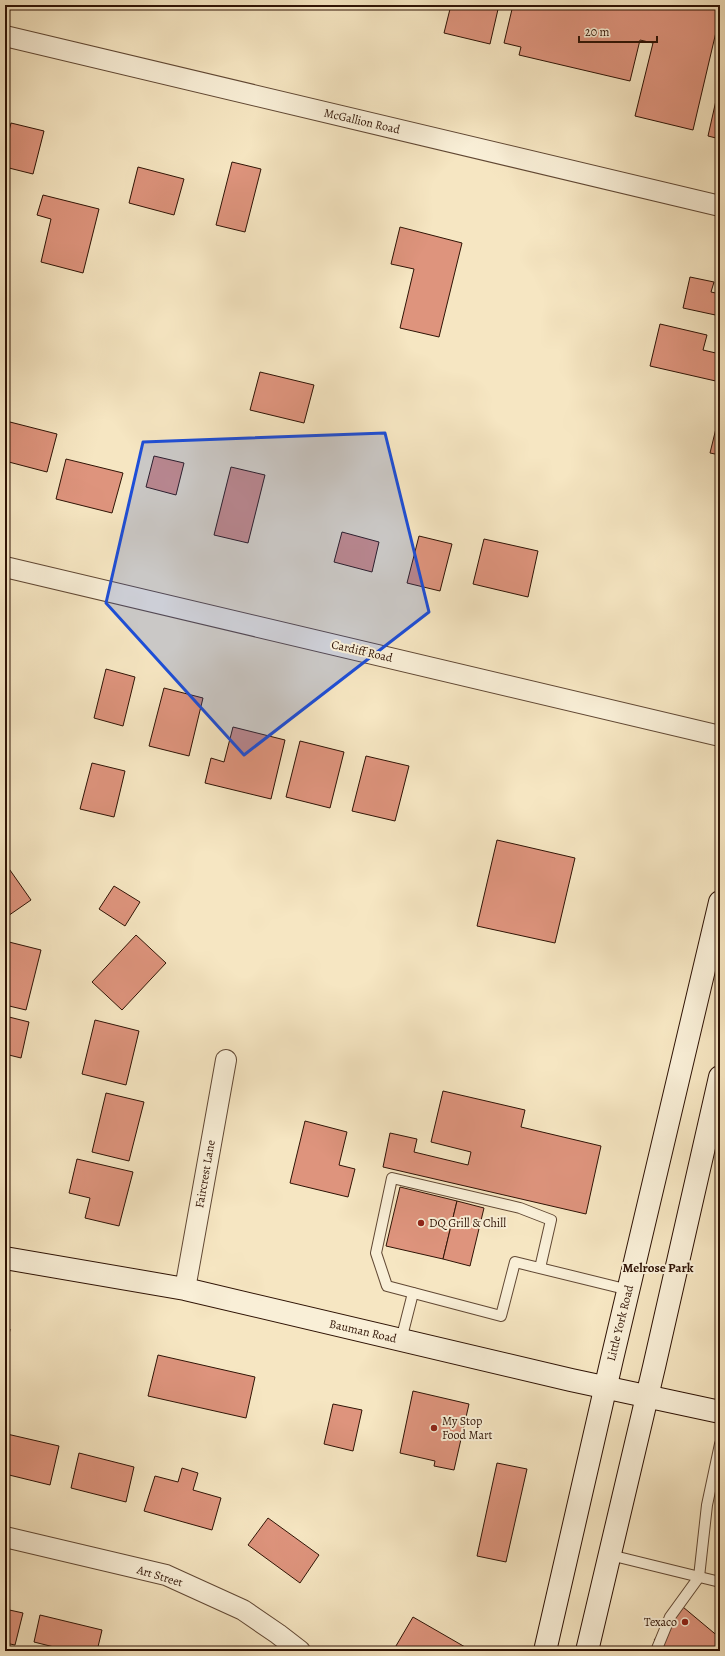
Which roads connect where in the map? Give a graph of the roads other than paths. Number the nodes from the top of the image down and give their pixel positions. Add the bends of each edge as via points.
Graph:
1 (5, 36) edge
2 (720, 206) edge
3 (5, 566) edge
4 (720, 736) edge
5 (720, 902) edge
6 (226, 1060) dead end
7 (720, 1077) edge
8 (5, 1258) edge
9 (540, 1268) junction
10 (185, 1289) junction
11 (629, 1290) junction
12 (413, 1293) junction
13 (401, 1340) junction
14 (605, 1388) junction
15 (647, 1397) junction
16 (720, 1412) edge
17 (720, 1444) edge
18 (717, 1474) edge
19 (5, 1537) edge
20 (610, 1555) junction
21 (699, 1577) junction
22 (720, 1582) edge
23 (300, 1651) edge
24 (545, 1651) edge
25 (587, 1651) edge
26 (656, 1651) edge

1 - 2 street, McGallion Road
3 - 4 street, Cardiff Road
5 - 11 main road, Little York Road
6 - 10 street, Faircrest Lane
7 - 15 main road
8 - 10 main road, Bauman Road
9 - 11 lane
9 - 12 lane via 515,1262 501,1316
9 - 12 lane via 551,1220 520,1208 392,1178 376,1253 387,1286
10 - 13 main road, Bauman Road
11 - 14 main road, Little York Road
12 - 13 lane
13 - 14 main road, Bauman Road
14 - 15 main road, Bauman Road
14 - 24 main road, Little York Road
15 - 16 main road, Bauman Road
15 - 20 main road
17 - 18 lane
18 - 21 lane via 707,1504
19 - 23 street, Art Street via 166,1575 243,1610
20 - 21 lane
20 - 25 main road
21 - 22 lane
21 - 26 lane via 670,1617

